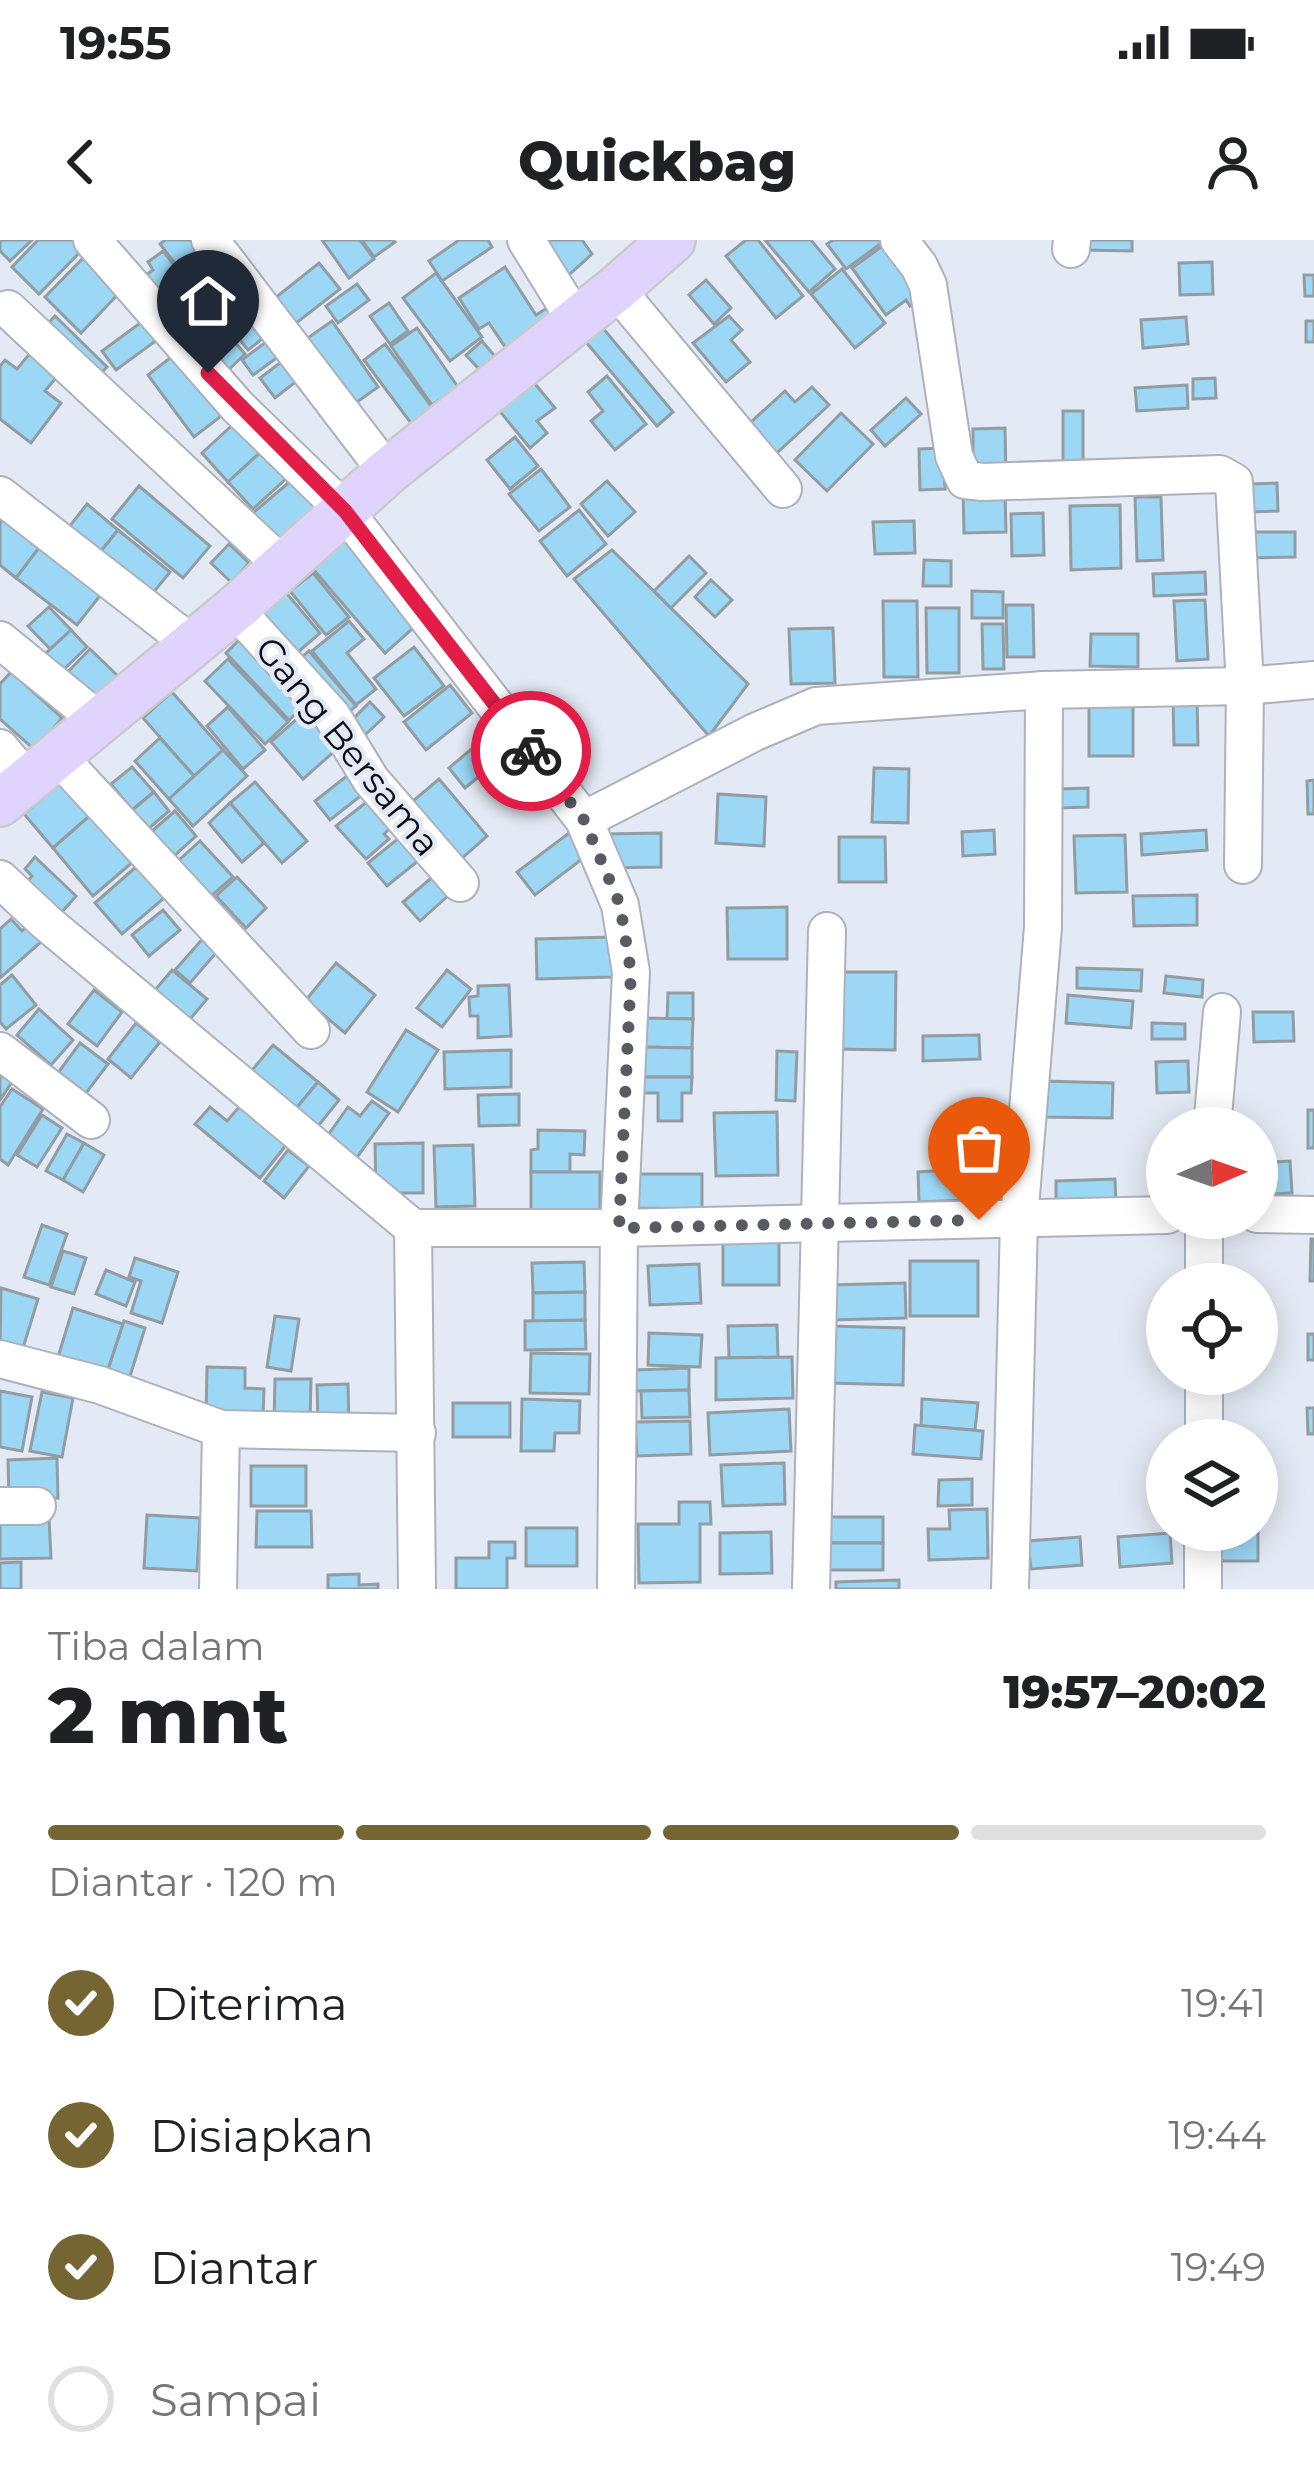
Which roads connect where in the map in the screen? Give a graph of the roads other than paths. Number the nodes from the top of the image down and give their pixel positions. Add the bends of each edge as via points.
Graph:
1 (92, 240) edge
2 (210, 240) edge
3 (526, 240) edge
4 (672, 240) edge
5 (898, 240) edge
6 (616, 289) junction
7 (8, 309) dead end
8 (576, 321) junction
9 (387, 472) junction
10 (783, 489) dead end
11 (0, 495) edge
12 (345, 511) junction
13 (282, 565) junction
14 (235, 609) junction
15 (0, 640) edge
16 (192, 644) junction
17 (1314, 680) edge
18 (1245, 686) junction
19 (1044, 690) junction
20 (97, 719) junction
21 (21, 771) edge
22 (584, 820) junction
23 (1243, 865) dead end
24 (0, 879) edge
25 (460, 883) dead end
26 (827, 931) dead end
27 (1222, 1012) dead end
28 (311, 1030) dead end
29 (0, 1051) edge
30 (1214, 1107) edge
31 (91, 1120) dead end
32 (1278, 1214) edge
33 (1314, 1215) edge
34 (1146, 1216) edge
35 (1018, 1220) junction
36 (820, 1221) junction
37 (413, 1228) junction
38 (619, 1228) junction
39 (0, 1359) edge
40 (221, 1429) junction
41 (417, 1433) junction
42 (0, 1506) edge
43 (38, 1506) dead end
44 (1203, 1551) edge
45 (218, 1589) edge
46 (417, 1589) edge
47 (616, 1589) edge
48 (811, 1589) edge
49 (1010, 1589) edge
50 (1203, 1589) edge

1 - 12 street via 237,406
2 - 9 street
3 - 8 street
4 - 6 main road
5 - 18 street via 928,285 954,456 965,479 1220,474 1234,482
6 - 8 main road
6 - 10 street
7 - 13 street
8 - 9 main road
9 - 12 main road
11 - 16 street
12 - 13 main road
12 - 22 street
13 - 14 main road
14 - 16 main road
14 - 25 street, Gang Bersama via 332,716 371,780
15 - 20 street
16 - 20 main road
17 - 18 street
18 - 19 street
18 - 23 street
19 - 22 street via 816,706
19 - 35 street via 1043,927
20 - 21 main road
21 - 28 street
22 - 38 street via 620,905 631,972
24 - 37 street
26 - 36 street
27 - 30 street
29 - 31 street
32 - 33 street
34 - 35 street
35 - 36 street
35 - 49 street
36 - 38 street
36 - 48 street
37 - 38 street
37 - 41 street
38 - 47 street
39 - 40 street
40 - 41 street
40 - 45 street
41 - 46 street
42 - 43 street
44 - 50 street

